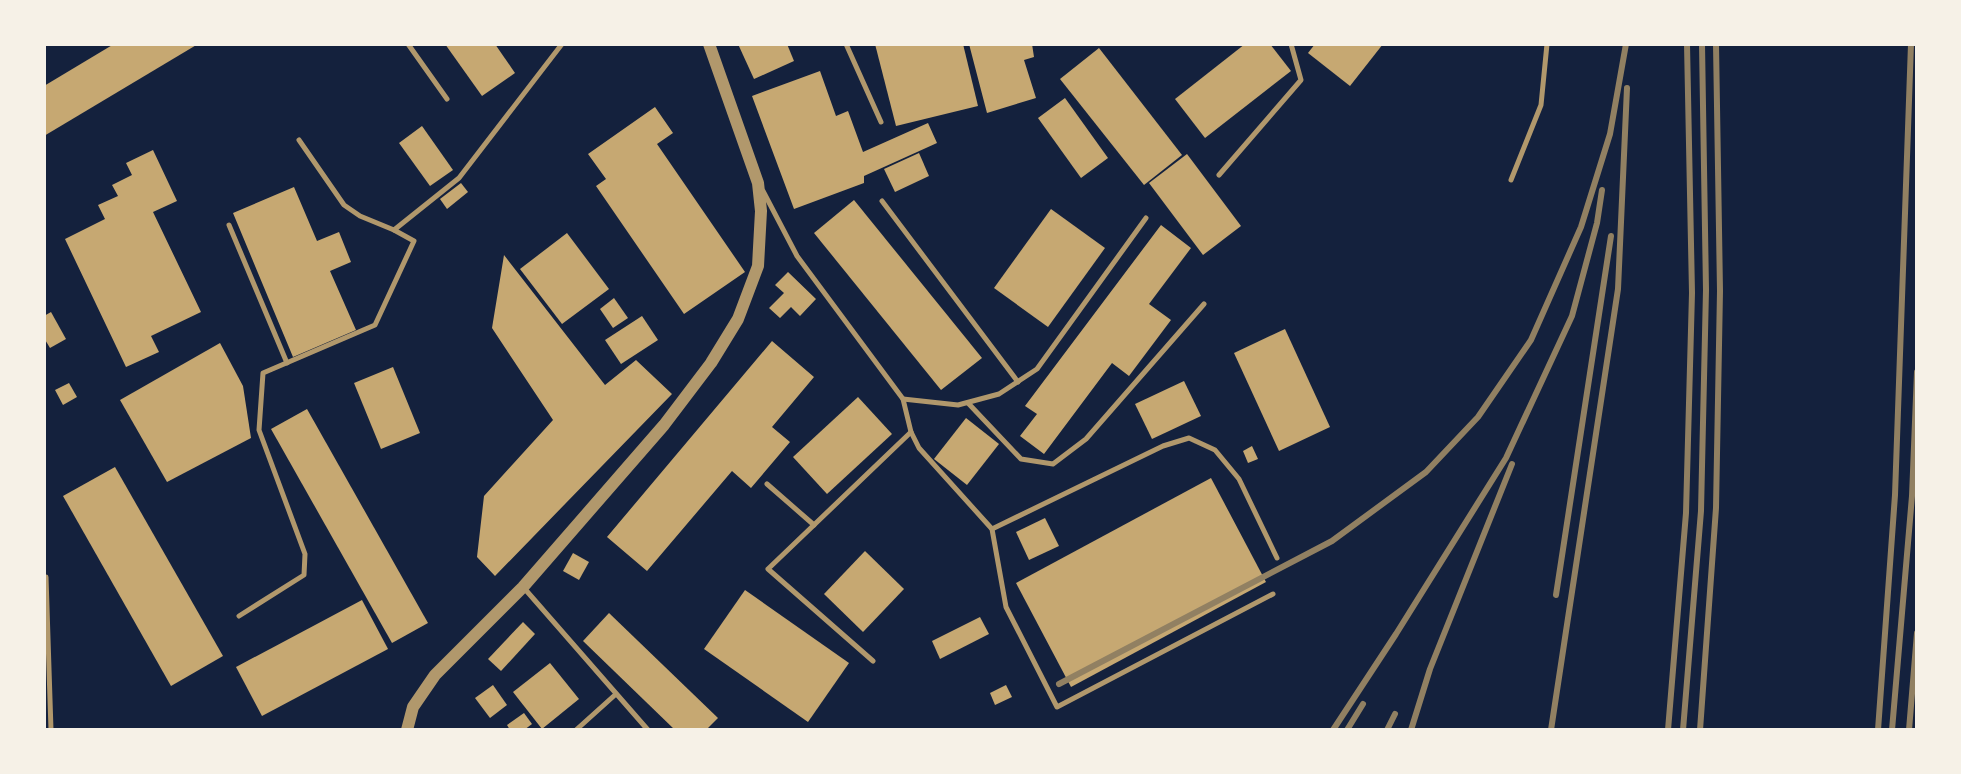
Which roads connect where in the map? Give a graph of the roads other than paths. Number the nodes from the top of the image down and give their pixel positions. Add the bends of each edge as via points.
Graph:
1 (408, 44) edge
2 (562, 44) edge
3 (709, 44) edge
4 (846, 44) edge
5 (1291, 44) edge
6 (1547, 44) edge
7 (447, 99) dead end
8 (881, 122) dead end
9 (299, 140) dead end
10 (1219, 175) dead end
11 (1511, 180) dead end
12 (758, 183) junction
13 (882, 201) dead end
14 (1146, 218) dead end
15 (229, 225) dead end
16 (394, 230) junction
17 (1204, 304) dead end
18 (287, 363) junction
19 (1018, 382) junction
20 (903, 399) junction
21 (968, 403) junction
22 (911, 432) junction
23 (767, 484) dead end
24 (814, 525) junction
25 (992, 529) junction
26 (1277, 558) dead end
27 (46, 577) dead end
28 (523, 587) junction
29 (1273, 594) dead end
30 (239, 616) dead end
31 (873, 661) dead end
32 (616, 694) junction
33 (51, 730) edge
34 (407, 730) edge
35 (576, 730) edge
36 (648, 730) edge

1 - 7 lane
2 - 16 lane via 459,178
3 - 12 street
4 - 8 lane
5 - 10 lane via 1301,80
6 - 11 lane via 1541,105
9 - 16 lane via 344,205
12 - 20 lane via 797,256
12 - 28 street via 758,266 738,319 664,425
13 - 19 lane
14 - 19 lane via 1037,369
15 - 18 lane
16 - 18 lane via 414,241 375,325
17 - 21 lane via 1086,439 1053,464 1021,459
18 - 30 lane via 263,373 259,430 305,554 304,575
19 - 21 lane
20 - 21 lane
20 - 22 lane
22 - 24 lane
22 - 25 lane via 919,448
23 - 24 lane
24 - 31 lane via 768,569
25 - 26 lane via 1189,438 1215,450 1239,479
25 - 29 lane via 1006,607 1057,707
27 - 33 lane
28 - 32 lane
28 - 34 street via 435,675 413,707
32 - 35 lane
32 - 36 lane

